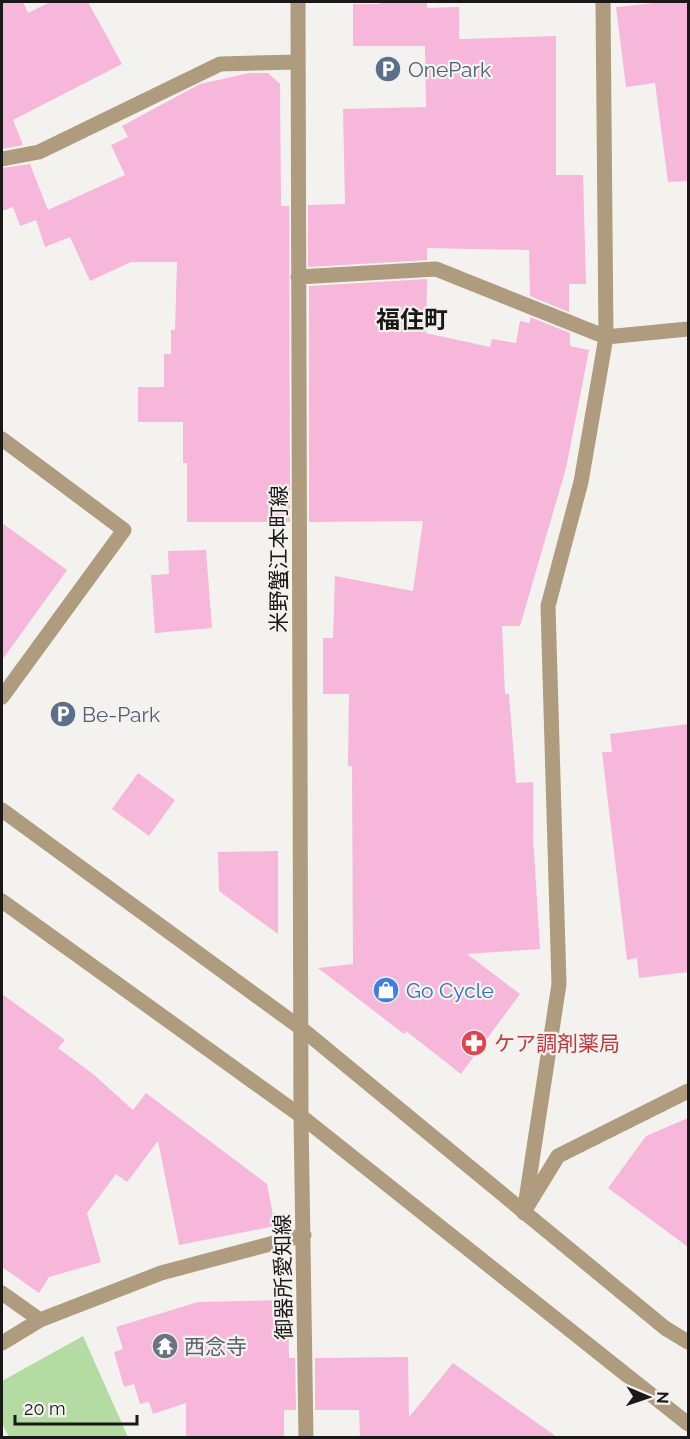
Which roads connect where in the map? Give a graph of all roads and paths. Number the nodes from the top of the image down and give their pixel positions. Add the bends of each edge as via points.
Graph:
1 (298, 2) edge
2 (603, 2) edge
3 (297, 62) junction
4 (2, 159) edge
5 (298, 277) junction
6 (688, 329) edge
7 (606, 337) junction
8 (2, 439) edge
9 (2, 698) edge
10 (2, 810) edge
11 (2, 901) edge
12 (302, 1029) junction
13 (688, 1091) edge
14 (301, 1116) junction
15 (524, 1213) junction
16 (304, 1235) junction
17 (2, 1293) edge
18 (40, 1320) junction
19 (688, 1342) edge
20 (2, 1343) edge
21 (688, 1424) edge
22 (306, 1437) edge

1 - 3 street, 米野蟹江本町線
2 - 7 street
3 - 4 street via 220,64 39,152
3 - 5 street, 米野蟹江本町線
5 - 7 street via 436,269
5 - 12 street, 米野蟹江本町線
6 - 7 street
7 - 15 street via 581,482 548,606 560,984
8 - 9 street via 124,530
10 - 12 street
11 - 14 street
12 - 14 street, 米野蟹江本町線
12 - 15 street
13 - 15 street via 558,1156
14 - 16 street, 御器所愛知線
14 - 21 street
15 - 19 street via 665,1328
16 - 18 street via 161,1273
16 - 22 street, 御器所愛知線
17 - 18 street
18 - 20 street

